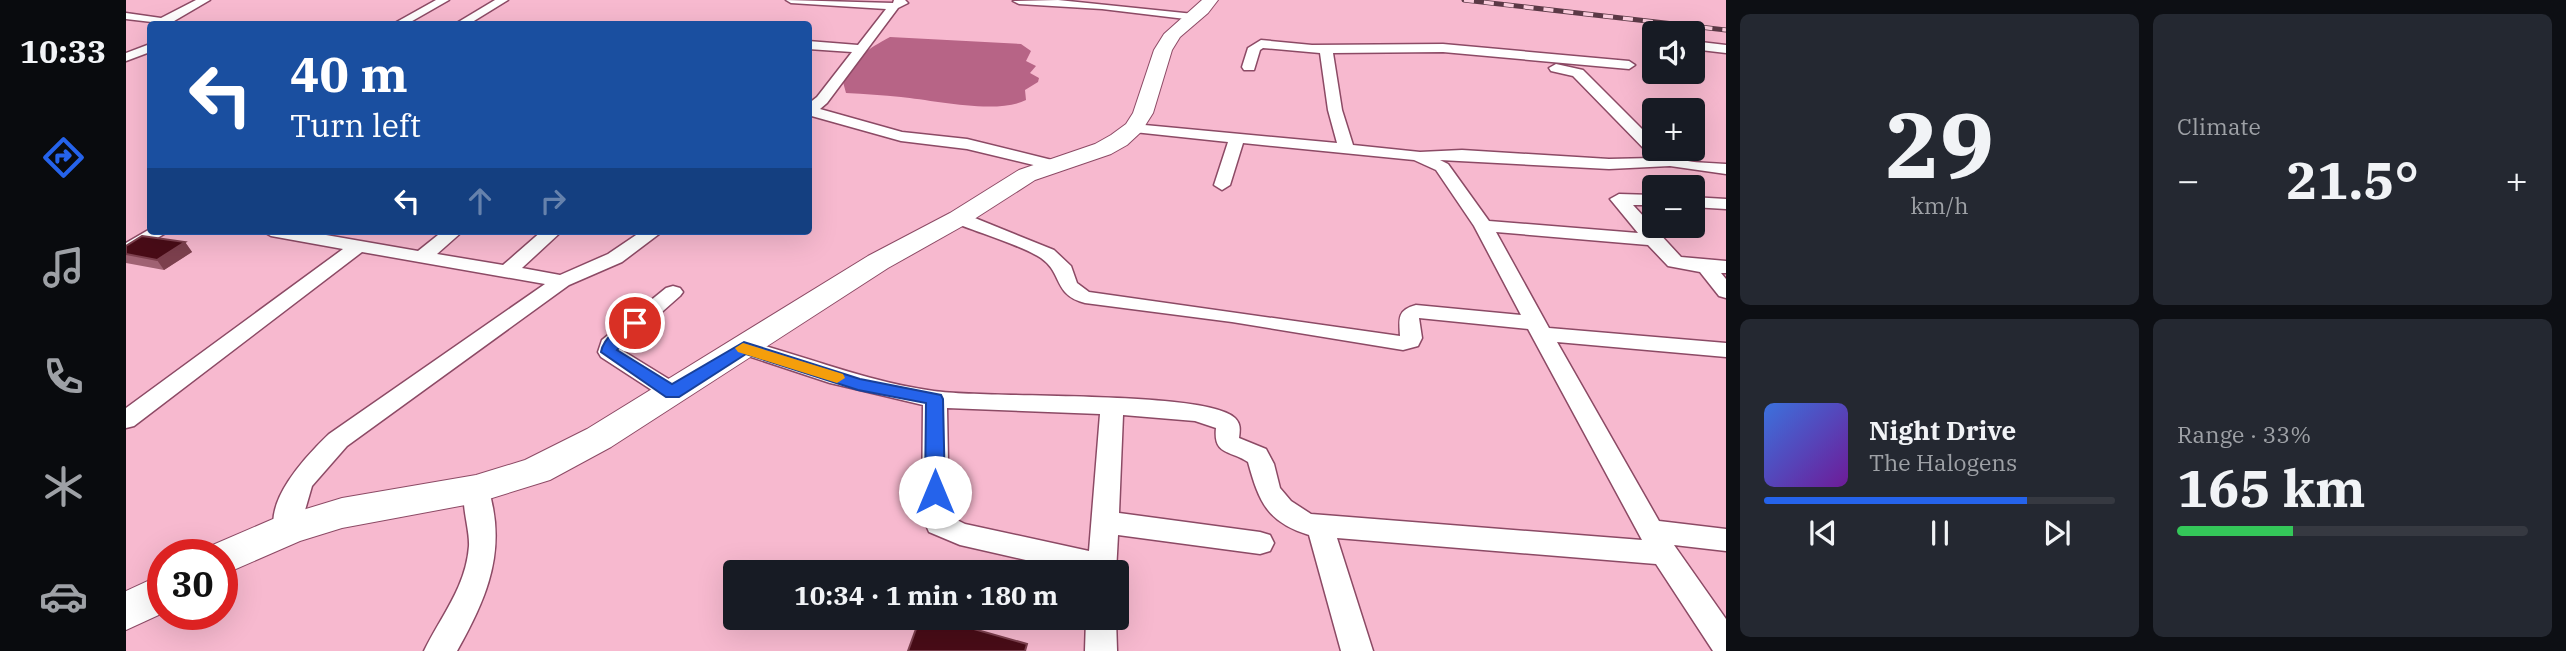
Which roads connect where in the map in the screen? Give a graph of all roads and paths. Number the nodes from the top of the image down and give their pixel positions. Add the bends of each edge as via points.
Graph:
1 (205, 0) edge
2 (444, 0) edge
3 (503, 0) edge
4 (791, 0) edge
5 (1019, 1) edge
6 (896, 3) edge
7 (1202, 8) edge
8 (126, 16) edge
9 (152, 21) edge
10 (166, 21) edge
11 (405, 21) edge
12 (466, 21) edge
13 (812, 45) edge
14 (1705, 46) edge
15 (1726, 48) edge
16 (147, 49) edge
17 (859, 49) junction
18 (1326, 49) junction
19 (126, 57) edge
20 (1549, 58) junction
21 (1629, 65) dead end
22 (1249, 67) dead end
23 (812, 108) edge
24 (812, 111) edge
25 (1134, 128) junction
26 (1237, 137) junction
27 (1346, 148) junction
28 (1417, 156) junction
29 (1669, 162) junction
30 (1054, 165) junction
31 (1726, 169) edge
32 (1222, 185) dead end
33 (1642, 200) edge
34 (1705, 203) edge
35 (1726, 204) edge
36 (959, 218) junction
37 (1483, 226) junction
38 (1642, 227) edge
39 (153, 235) edge
40 (307, 235) edge
41 (449, 235) edge
42 (548, 235) edge
43 (648, 235) edge
44 (352, 240) edge
45 (1653, 240) joint
46 (126, 251) edge
47 (421, 257) junction
48 (1706, 267) junction
49 (1726, 267) edge
50 (506, 272) junction
51 (562, 281) junction
52 (673, 292) dead end
53 (1726, 292) edge
54 (1540, 329) junction
55 (744, 347) junction
56 (1726, 350) edge
57 (672, 393) junction
58 (935, 399) junction
59 (1112, 406) junction
60 (126, 420) edge
61 (475, 489) junction
62 (1105, 522) junction
63 (1320, 527) junction
64 (287, 530) junction
65 (1726, 540) edge
66 (1260, 542) dead end
67 (1658, 542) junction
68 (238, 552) edge
69 (1065, 560) edge
70 (1103, 560) edge
71 (147, 601) edge
72 (126, 612) edge
73 (1101, 630) edge
74 (1726, 645) edge
75 (440, 651) edge
76 (1101, 651) edge
77 (1357, 651) edge

1 - 10 street
2 - 11 street
3 - 12 street
4 - 6 street
5 - 7 street
6 - 17 street
7 - 25 street via 1172,34
8 - 9 street
13 - 17 street
14 - 15 street
16 - 19 street
17 - 23 street
18 - 20 street via 1423,47
18 - 22 street via 1257,45
18 - 27 street
20 - 21 street
20 - 29 street via 1556,68 1578,73
24 - 30 street via 901,136 967,144
25 - 26 street
25 - 30 street via 1103,149
26 - 27 street
26 - 32 street
27 - 28 street
28 - 29 street
28 - 37 street via 1442,167
29 - 31 street
30 - 36 street via 1027,175
33 - 38 street via 1619,199
34 - 35 street
36 - 54 street via 1047,254 1064,270 1074,292 1097,299 1391,343 1410,341 1408,318 1416,311
36 - 55 street via 878,262
37 - 45 street
37 - 54 street
39 - 46 street
40 - 44 street
41 - 47 street
42 - 50 street
43 - 51 street via 615,258
44 - 47 street
44 - 60 street
45 - 48 street via 1675,261
47 - 50 street
48 - 49 street
48 - 53 street
50 - 51 street
51 - 64 street via 338,440 295,490
52 - 57 street via 610,345 609,352
54 - 56 street
54 - 67 street via 1576,402
55 - 57 street
55 - 58 street via 858,384
57 - 61 street via 537,470
58 - 59 street
58 - 69 street via 935,516 939,524 960,534
59 - 62 street
59 - 63 street via 1225,421 1227,441 1260,459 1265,484 1278,505 1299,522
61 - 64 street via 342,513
61 - 75 street via 483,533 481,569 462,616
62 - 66 street
62 - 70 street
63 - 67 street
63 - 77 street
64 - 68 street
65 - 67 street
67 - 74 street
71 - 72 street
73 - 76 street

